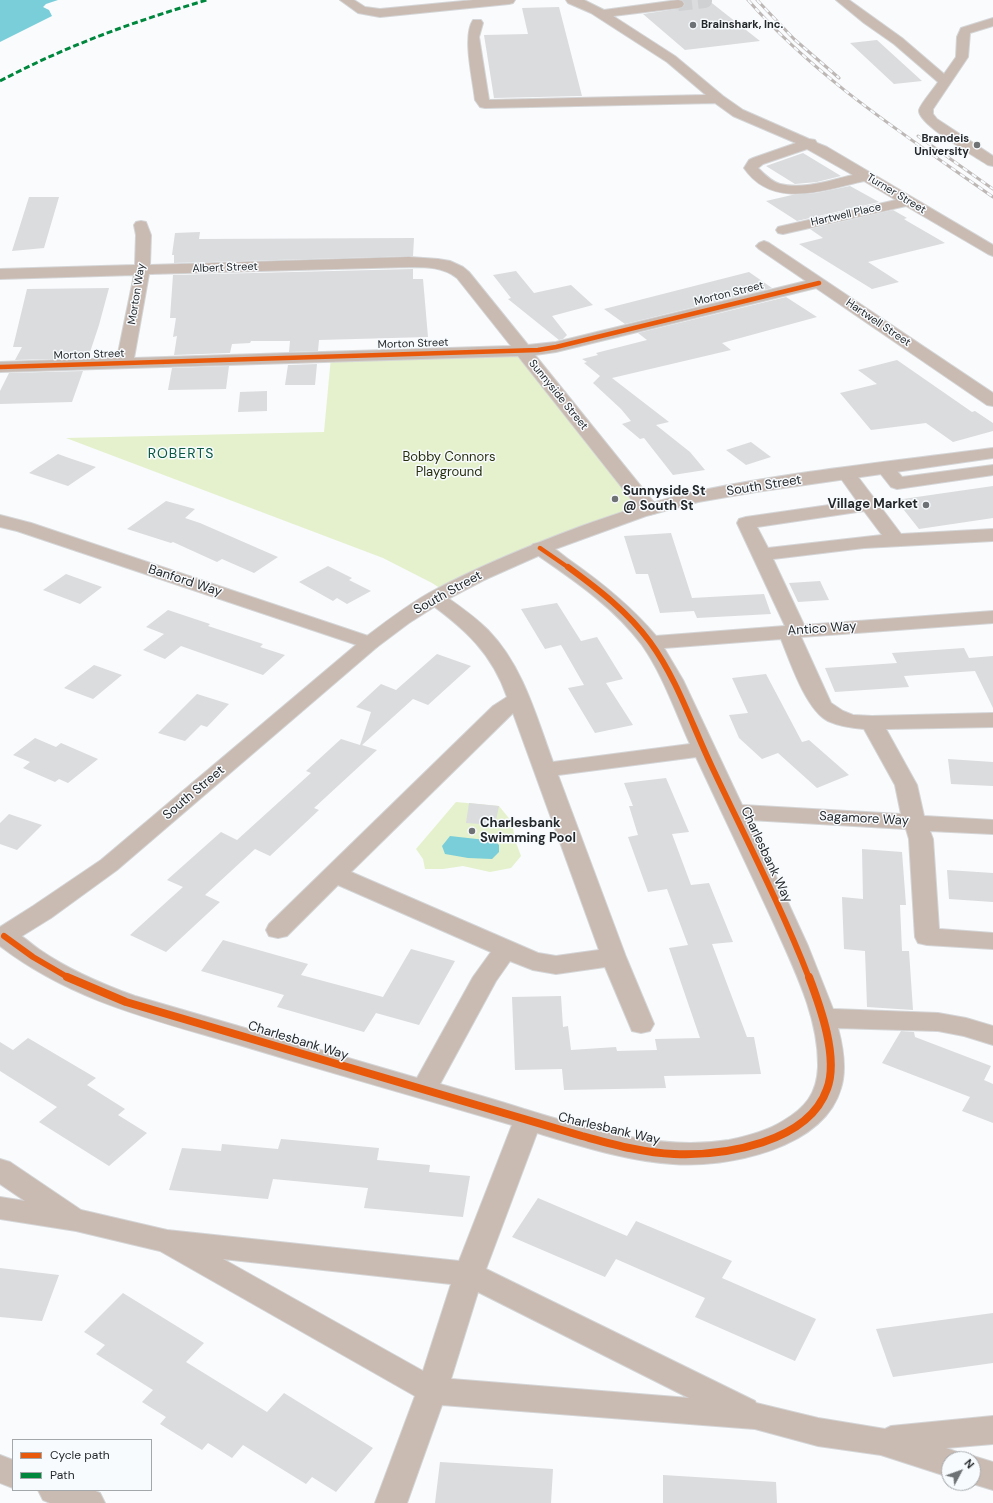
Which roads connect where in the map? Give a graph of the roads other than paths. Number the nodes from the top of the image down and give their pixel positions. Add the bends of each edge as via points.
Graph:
1 (346, 0) edge
2 (509, 0) edge
3 (572, 0) edge
4 (842, 0) edge
5 (678, 4) dead end
6 (603, 14) junction
7 (993, 22) edge
8 (477, 23) dead end
9 (945, 81) junction
10 (718, 99) junction
11 (804, 141) junction
12 (993, 162) edge
13 (866, 176) junction
14 (909, 201) junction
15 (141, 224) dead end
16 (783, 230) dead end
17 (764, 246) dead end
18 (993, 251) edge
19 (449, 266) joint
20 (141, 270) junction
21 (0, 274) edge
22 (819, 283) junction
23 (522, 351) junction
24 (124, 364) junction
25 (0, 367) edge
26 (993, 401) edge
27 (993, 453) edge
28 (885, 468) junction
29 (993, 470) edge
30 (846, 473) junction
31 (868, 505) junction
32 (649, 509) junction
33 (0, 521) edge
34 (993, 535) edge
35 (894, 540) junction
36 (540, 548) junction
37 (761, 555) junction
38 (435, 598) junction
39 (993, 617) edge
40 (793, 631) junction
41 (370, 643) junction
42 (651, 643) junction
43 (519, 699) junction
44 (993, 720) edge
45 (872, 723) junction
46 (703, 749) junction
47 (545, 770) junction
48 (734, 812) junction
49 (914, 822) junction
50 (993, 827) edge
51 (334, 874) junction
52 (278, 930) dead end
53 (2, 937) edge
54 (993, 941) edge
55 (506, 949) junction
56 (614, 957) junction
57 (824, 1018) junction
58 (642, 1024) dead end
59 (993, 1036) edge
60 (424, 1090) junction
61 (528, 1120) junction
62 (0, 1170) edge
63 (0, 1208) edge
64 (76, 1220) junction
65 (167, 1241) junction
66 (469, 1274) junction
67 (432, 1391) junction
68 (755, 1416) junction
69 (993, 1430) edge
70 (881, 1441) junction
71 (941, 1460) edge
72 (0, 1469) edge
73 (981, 1472) edge
74 (12, 1474) edge
75 (993, 1476) edge
76 (57, 1491) edge
77 (89, 1503) edge
78 (391, 1503) edge

1 - 2 street via 362,10 380,13
3 - 6 street, Turner Street via 588,5
4 - 9 street via 898,41
5 - 6 street
6 - 10 street, Turner Street via 671,59
7 - 9 street via 965,32 962,57
8 - 10 street via 473,37 482,100 486,104
9 - 12 street via 926,108 926,115 932,122
10 - 11 street, Turner Street via 750,119
11 - 13 street, Turner Street
11 - 13 street via 754,163 751,168 774,186 787,189 811,188
13 - 14 street, Turner Street
14 - 16 street, Hartwell Place
14 - 18 street, Turner Street
15 - 20 street, Morton Way via 144,229
17 - 22 street, Hartwell Street
19 - 20 street, Albert Street via 432,262 409,262
19 - 23 street, Sunnyside Street via 463,276
20 - 21 street, Albert Street
20 - 24 street, Morton Way
22 - 23 street, Morton Street via 556,347
22 - 26 street, Hartwell Street
23 - 24 street, Morton Street
23 - 32 street, Sunnyside Street
24 - 25 street, Morton Street
27 - 28 street, South Street
28 - 29 street via 897,483
28 - 30 street, South Street
30 - 31 street
30 - 32 street, South Street via 725,492
31 - 35 street
31 - 37 street via 746,523
32 - 36 street, South Street
33 - 41 street, Banford Way
34 - 35 street
35 - 37 street
36 - 38 street, South Street
36 - 42 street, Charlesbank Way via 608,598
37 - 40 street
38 - 41 street, South Street
38 - 43 street via 468,621 490,643
39 - 40 street, Antico Way
40 - 42 street, Antico Way
40 - 45 street via 815,693 823,707 835,716
41 - 53 street, South Street via 109,865
42 - 46 street, Charlesbank Way via 666,668
43 - 47 street
43 - 51 street via 501,711
44 - 45 street
45 - 49 street via 906,785
46 - 47 street
46 - 48 street, Charlesbank Way
47 - 56 street
48 - 49 street, Sagamore Way
48 - 57 street, Charlesbank Way via 762,868
49 - 50 street, Sagamore Way
49 - 54 street via 922,839 927,937
51 - 52 street
51 - 55 street
53 - 60 street, Charlesbank Way via 62,976 107,995
55 - 56 street via 533,961 556,965
55 - 60 street via 486,977
56 - 58 street
57 - 59 street via 938,1022 966,1027
57 - 61 street, Charlesbank Way via 830,1046 831,1068 829,1086 824,1099 808,1118 795,1127 754,1146 731,1152 675,1154 642,1150
60 - 61 street, Charlesbank Way
61 - 66 street
62 - 64 street
63 - 64 street
64 - 65 street
65 - 66 street
65 - 67 street
66 - 67 street
66 - 68 street
67 - 68 street
67 - 78 street
68 - 70 street via 818,1432
69 - 70 street
70 - 71 street
72 - 74 street
73 - 75 street
76 - 77 street

